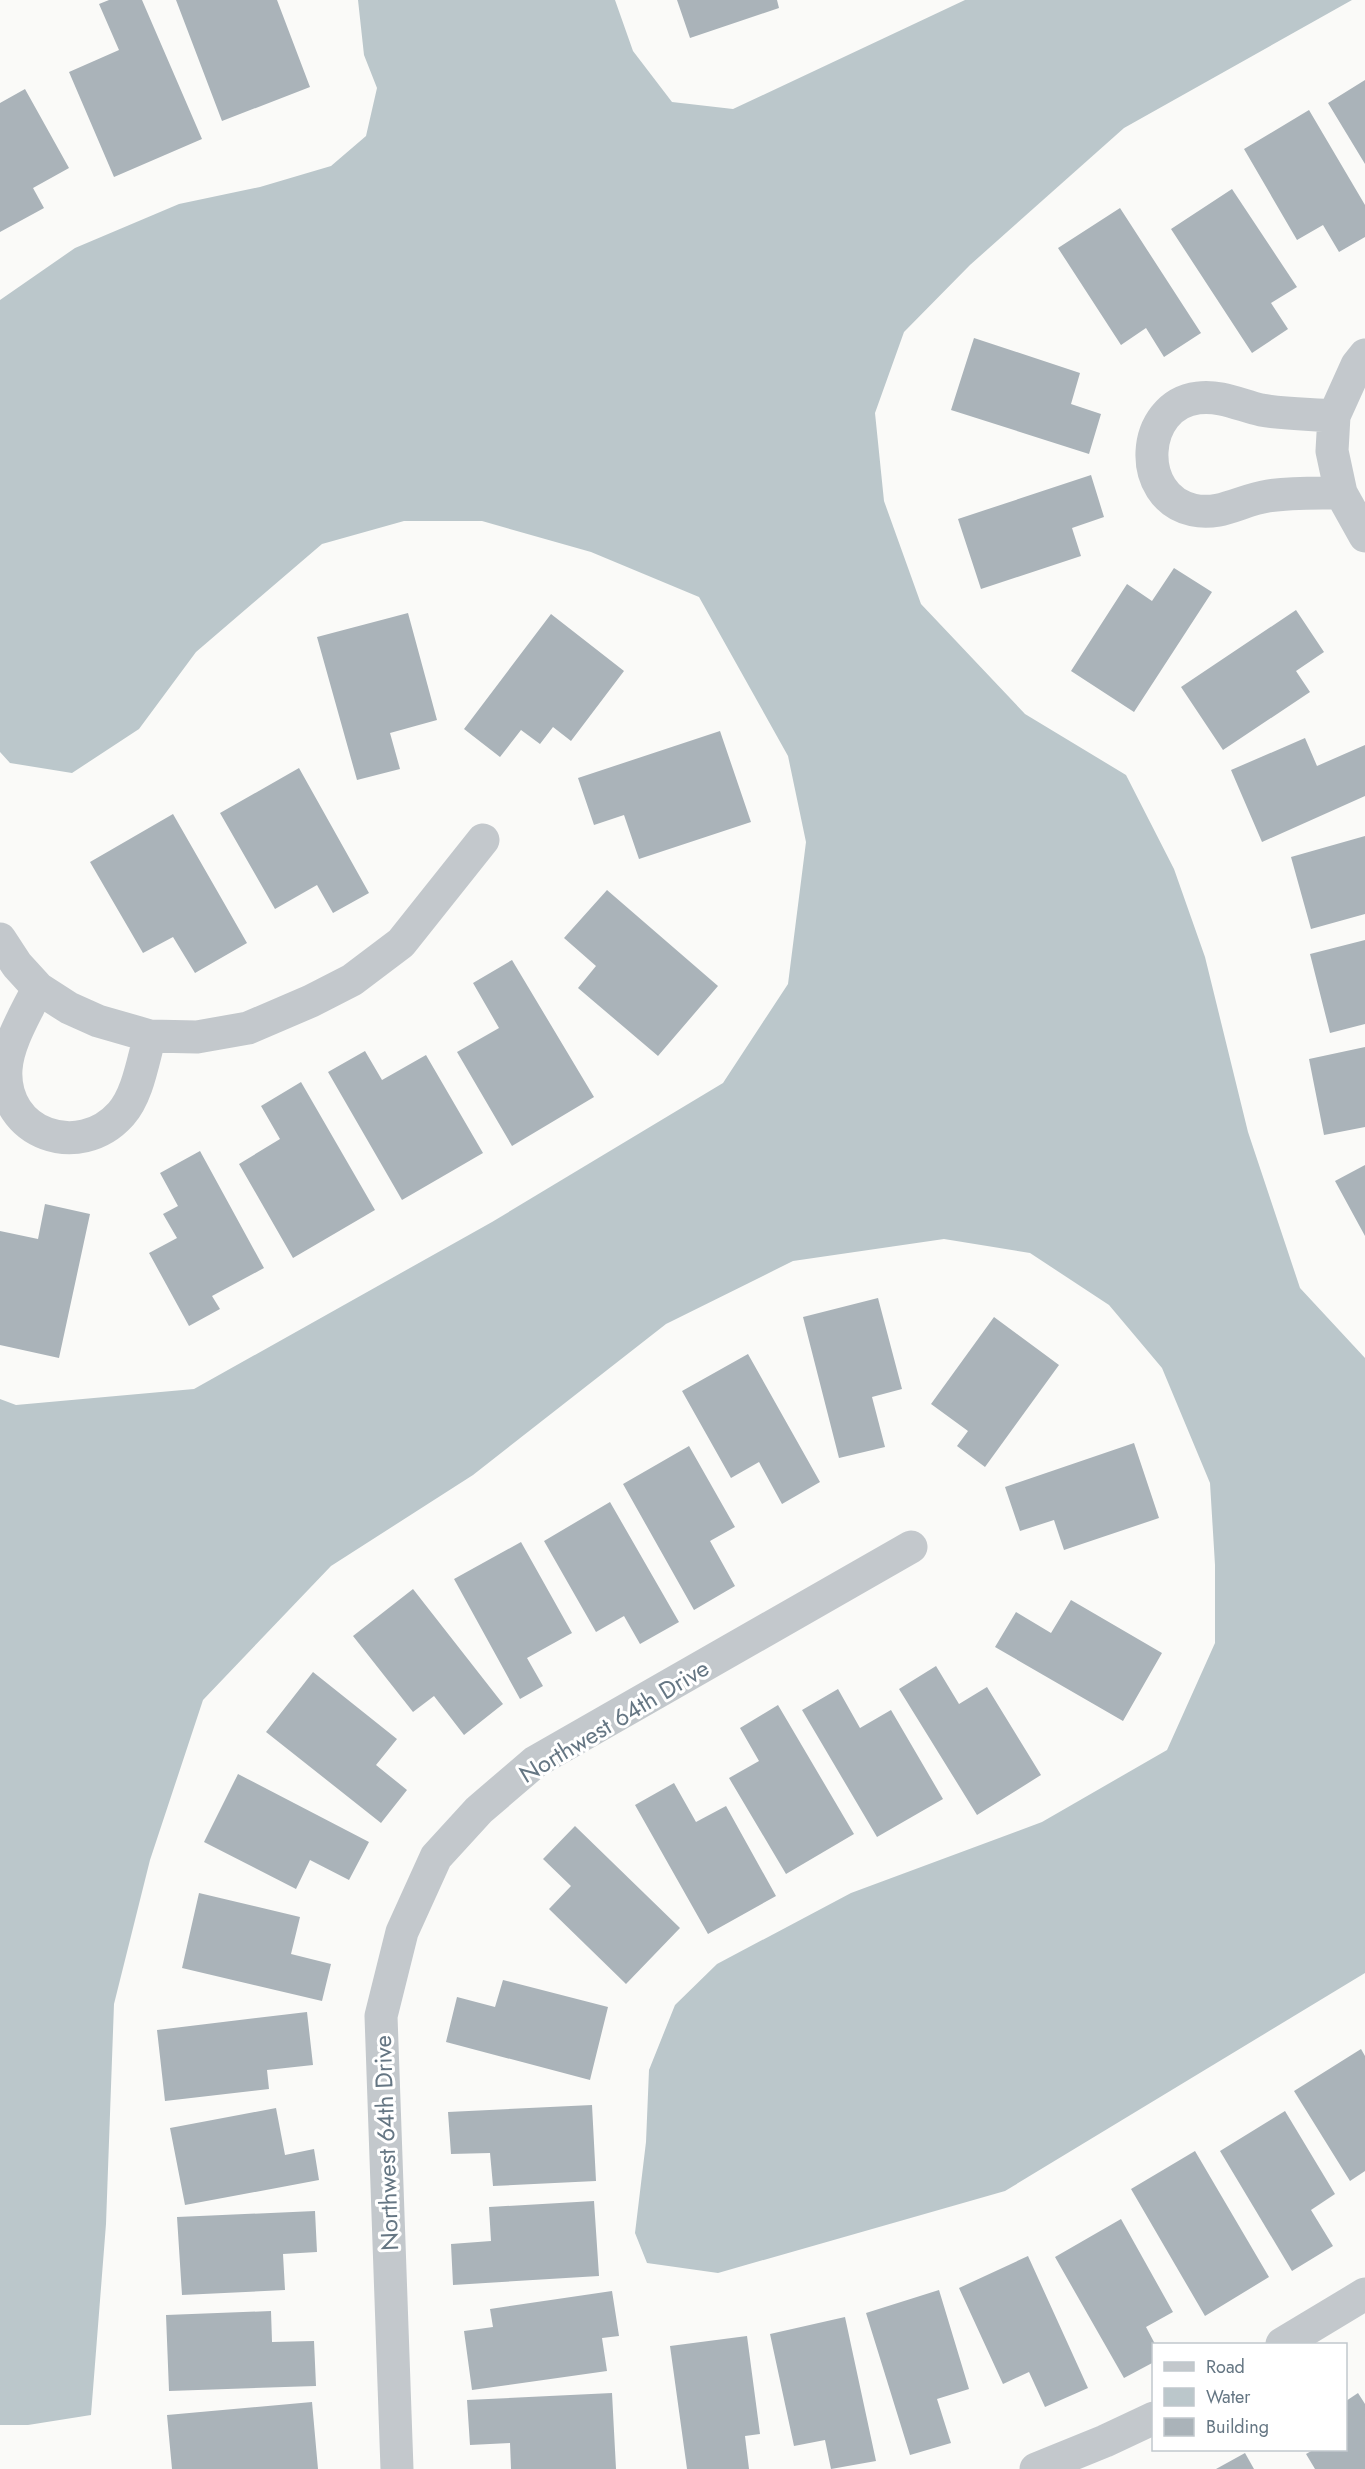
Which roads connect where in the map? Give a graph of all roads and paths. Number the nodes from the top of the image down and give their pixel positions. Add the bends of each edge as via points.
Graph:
1 (1365, 355) edge
2 (1334, 416) junction
3 (1341, 493) junction
4 (1365, 536) edge
5 (483, 840) dead end
6 (0, 939) edge
7 (38, 988) junction
8 (150, 1036) junction
9 (911, 1547) dead end
10 (1365, 2294) edge
11 (1284, 2343) edge
12 (1152, 2419) edge
13 (397, 2469) edge
14 (1036, 2469) edge

1 - 2 street
2 - 3 street via 1332,451
2 - 3 street via 1262,410 1216,397 1197,398 1178,405 1164,417 1150,454 1161,489 1174,502 1190,509 1208,512 1267,496
3 - 4 street
5 - 8 street via 401,943 352,980 248,1028 197,1037
6 - 7 street
7 - 8 street via 98,1021
7 - 8 street via 11,1047 6,1067 7,1089 16,1110 31,1125 51,1136 91,1136 124,1111
9 - 13 street, Northwest 64th Drive via 536,1762 479,1810 436,1857 402,1932 381,2016
10 - 11 street
12 - 14 street

